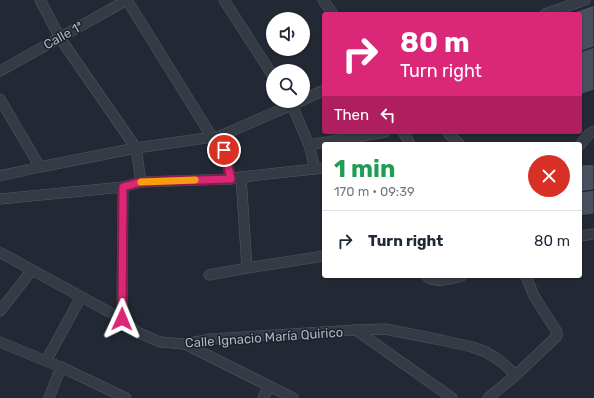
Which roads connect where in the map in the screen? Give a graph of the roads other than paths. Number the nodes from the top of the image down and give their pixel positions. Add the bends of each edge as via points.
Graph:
1 (40, 0) edge
2 (127, 0) edge
3 (224, 0) edge
4 (323, 0) edge
5 (585, 0) edge
6 (332, 12) edge
7 (551, 12) edge
8 (60, 38) junction
9 (266, 65) edge
10 (0, 71) edge
11 (322, 91) edge
12 (310, 96) edge
13 (0, 99) edge
14 (282, 108) edge
15 (298, 108) edge
16 (594, 131) edge
17 (373, 134) edge
18 (449, 134) edge
19 (216, 137) junction
20 (327, 142) edge
21 (457, 142) edge
22 (322, 143) edge
23 (582, 143) edge
24 (309, 145) junction
25 (136, 148) junction
26 (40, 167) junction
27 (320, 168) edge
28 (0, 176) edge
29 (236, 178) junction
30 (141, 182) junction
31 (123, 187) junction
32 (0, 199) edge
33 (594, 234) edge
34 (582, 236) edge
35 (1, 253) edge
36 (322, 256) edge
37 (247, 268) junction
38 (32, 270) junction
39 (209, 275) dead end
40 (427, 278) edge
41 (454, 278) edge
42 (527, 278) edge
43 (81, 297) junction
44 (0, 311) edge
45 (122, 319) junction
46 (356, 330) junction
47 (0, 342) edge
48 (185, 344) junction
49 (46, 361) junction
50 (61, 367) junction
51 (516, 375) junction
52 (268, 386) junction
53 (49, 398) edge
54 (126, 398) edge
55 (263, 398) edge
56 (293, 398) edge
57 (452, 398) edge
58 (488, 398) edge

1 - 8 street
2 - 8 street, Calle 1ª
2 - 19 street
3 - 9 street
4 - 6 street
5 - 7 street
8 - 10 street, Calle 1ª
8 - 25 street
11 - 12 street
13 - 26 street
14 - 19 street
15 - 24 street
16 - 23 street
17 - 20 street
18 - 21 street
19 - 25 street
19 - 29 street
22 - 24 street
24 - 27 street
25 - 26 street
25 - 30 street
26 - 28 street
27 - 29 street
29 - 30 street
29 - 37 street
30 - 31 street
31 - 32 street
31 - 45 street
33 - 34 street
35 - 38 street, Calle Ignacio María Quirico
36 - 37 street
37 - 39 street
38 - 43 street, Calle Ignacio María Quirico
38 - 44 street
40 - 41 street
42 - 51 street via 534,296 558,334
43 - 45 street, Calle Ignacio María Quirico
43 - 49 street
45 - 48 street, Calle Ignacio María Quirico via 137,332 160,342
46 - 48 street, Calle Ignacio María Quirico via 211,339
46 - 51 street, Calle Ignacio María Quirico via 385,329 472,347 499,360
46 - 57 street
47 - 49 street
48 - 52 street
49 - 50 street
50 - 53 street
50 - 54 street
51 - 58 street
52 - 55 street
52 - 56 street

